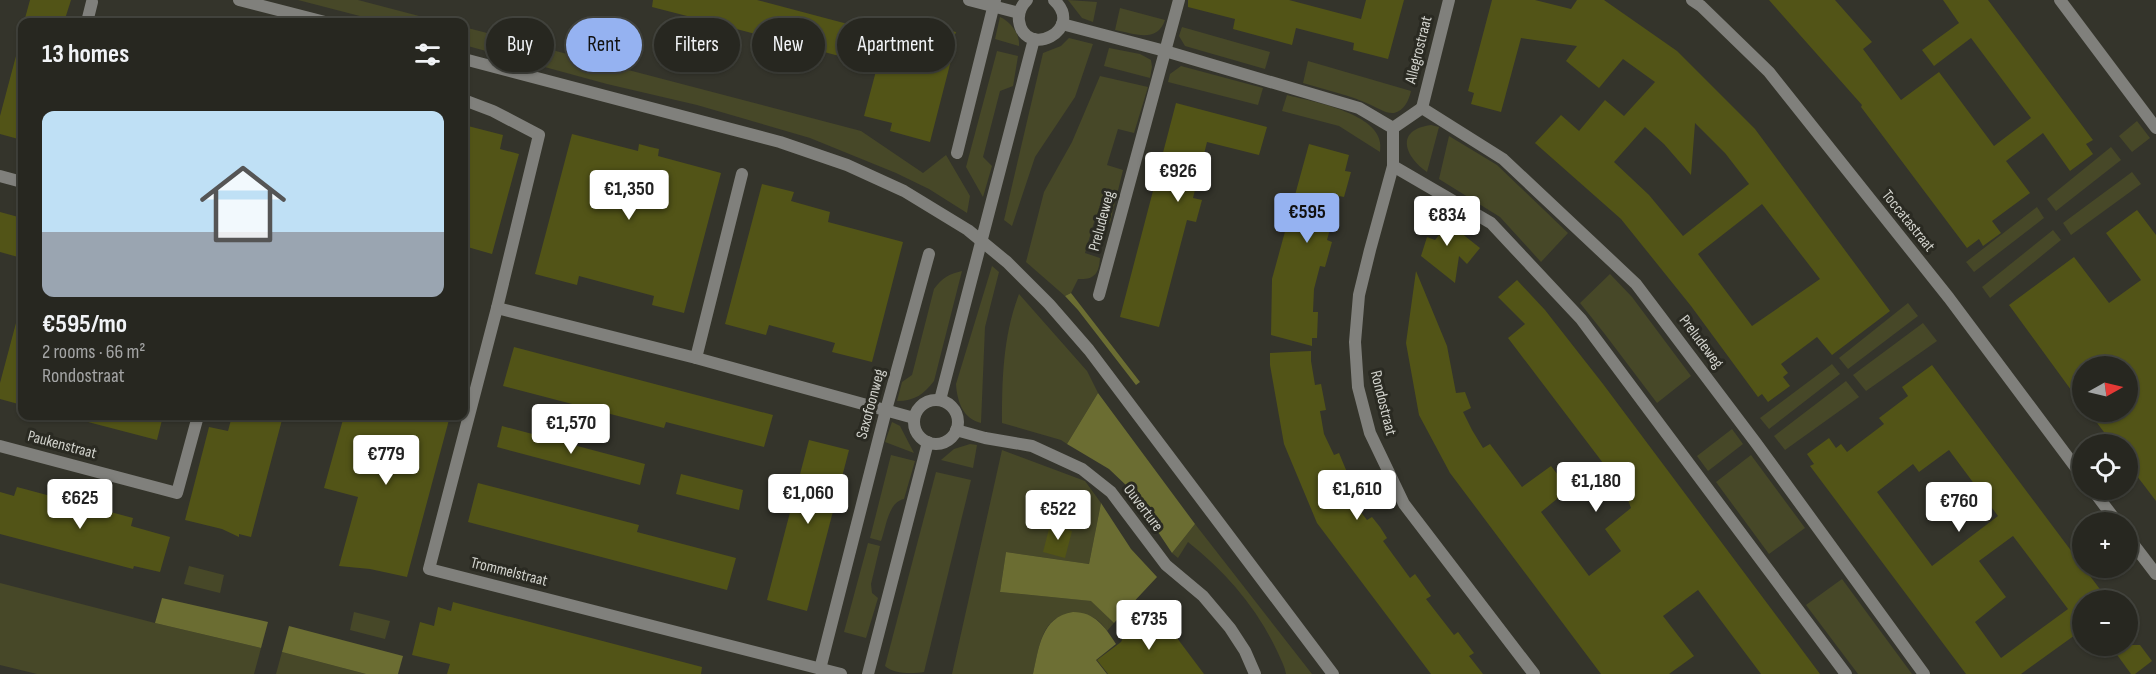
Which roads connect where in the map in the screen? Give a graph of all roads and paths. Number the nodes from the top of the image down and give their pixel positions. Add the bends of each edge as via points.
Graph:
1 (239, 0) edge
2 (969, 0) edge
3 (1027, 0) edge
4 (1054, 0) edge
5 (1179, 0) edge
6 (1449, 0) edge
7 (1692, 0) edge
8 (2060, 0) edge
9 (92, 2) dead end
10 (994, 3) edge
11 (1019, 13) junction
12 (88, 18) edge
13 (309, 18) edge
14 (1062, 24) junction
15 (1034, 39) junction
16 (1165, 51) junction
17 (468, 60) edge
18 (468, 102) edge
19 (1422, 108) junction
20 (1393, 128) junction
21 (2156, 128) edge
22 (957, 153) dead end
23 (1393, 166) junction
24 (742, 174) dead end
25 (0, 176) edge
26 (18, 181) edge
27 (982, 243) junction
28 (929, 254) dead end
29 (1099, 295) dead end
30 (497, 308) junction
31 (696, 358) junction
32 (940, 400) junction
33 (886, 410) junction
34 (914, 418) junction
35 (468, 419) edge
36 (197, 420) edge
37 (468, 420) edge
38 (956, 430) junction
39 (928, 442) junction
40 (0, 446) edge
41 (2072, 463) edge
42 (2100, 500) edge
43 (2109, 512) edge
44 (2138, 550) edge
45 (2156, 574) edge
46 (820, 669) junction
47 (842, 674) edge
48 (868, 674) edge
49 (1256, 674) edge
50 (1333, 674) edge
51 (1534, 674) edge
52 (1846, 674) edge
53 (1924, 674) edge

1 - 13 street
2 - 10 street
3 - 11 street
4 - 14 street via 1061,9
5 - 16 street, Preludeweg
6 - 19 street, Allegrostraat
7 - 41 street, Toccatastraat via 1769,72 1949,298
8 - 21 street
9 - 12 street
10 - 11 street
10 - 22 street
11 - 15 street via 1021,29
14 - 15 street via 1051,37
14 - 16 street
15 - 27 street
16 - 20 street via 1359,108
16 - 29 street, Preludeweg
17 - 27 street via 780,142 847,165 904,191 968,230
18 - 30 street, Trommelstraat via 539,135
19 - 20 street
19 - 53 street, Preludeweg via 1503,159 1636,284
20 - 23 street
23 - 51 street, Rondostraat via 1359,296 1355,342 1359,387 1370,433 1404,504
23 - 52 street via 1491,223 1581,319
24 - 31 street
25 - 26 street
27 - 32 street
27 - 50 street via 1007,262 1089,350
28 - 33 street, Saxofoonweg
30 - 31 street
30 - 35 street, Trommelstraat
31 - 33 street
32 - 34 street via 921,405
32 - 38 street via 956,414
33 - 34 street
33 - 46 street, Saxofoonweg
34 - 39 street via 917,433
36 - 40 street, Paukenstraat via 177,493
37 - 46 street, Trommelstraat via 429,569
38 - 39 street via 945,442
38 - 49 street, Ouverture via 1032,446 1082,469 1111,492 1166,565 1214,608 1245,651
39 - 48 street
42 - 43 street
44 - 45 street
46 - 47 street, Trommelstraat

